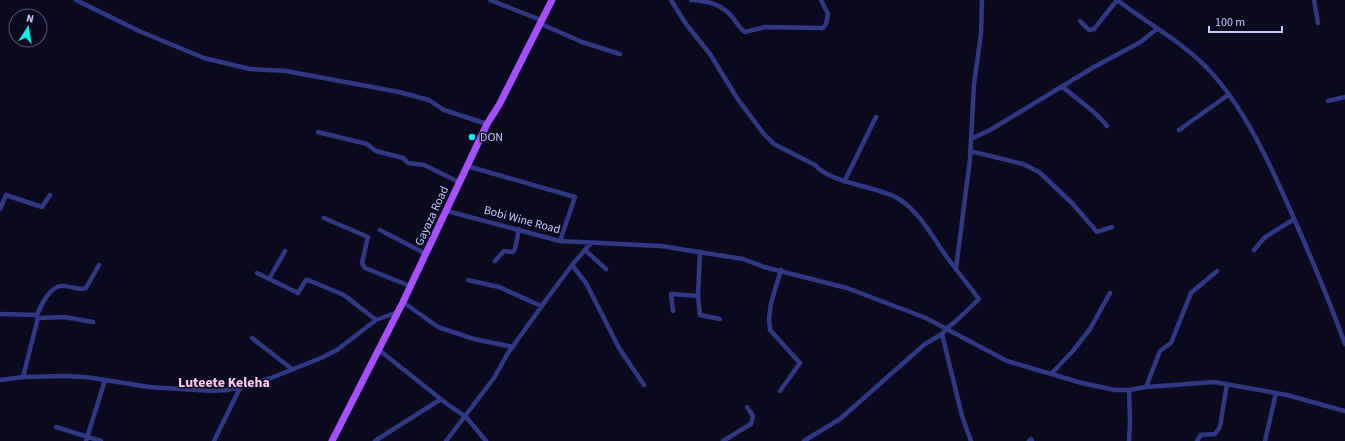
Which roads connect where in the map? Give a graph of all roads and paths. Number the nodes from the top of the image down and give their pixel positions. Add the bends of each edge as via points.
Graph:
1 (76, 0) edge
2 (490, 0) edge
3 (552, 0) edge
4 (671, 0) edge
5 (691, 0) edge
6 (821, 0) edge
7 (982, 0) edge
8 (1117, 0) edge
9 (1314, 0) edge
10 (1080, 21) dead end
11 (540, 22) junction
12 (1318, 23) dead end
13 (1157, 30) junction
14 (620, 54) dead end
15 (1062, 86) junction
16 (1228, 95) junction
17 (1345, 96) edge
18 (1328, 101) dead end
19 (876, 118) dead end
20 (487, 124) junction
21 (1107, 126) dead end
22 (1179, 130) dead end
23 (318, 132) dead end
24 (971, 139) junction
25 (970, 151) junction
26 (467, 166) junction
27 (845, 180) junction
28 (460, 182) junction
29 (50, 195) dead end
30 (0, 209) edge
31 (447, 211) junction
32 (324, 218) dead end
33 (1294, 219) junction
34 (1112, 227) dead end
35 (519, 229) junction
36 (380, 230) dead end
37 (560, 241) junction
38 (591, 243) junction
39 (586, 250) junction
40 (1254, 250) dead end
41 (285, 251) dead end
42 (700, 252) junction
43 (426, 254) junction
44 (495, 261) dead end
45 (99, 265) dead end
46 (572, 265) junction
47 (606, 269) dead end
48 (956, 269) junction
49 (782, 270) junction
50 (1217, 271) dead end
51 (257, 273) dead end
52 (269, 279) junction
53 (468, 280) dead end
54 (410, 286) junction
55 (1110, 293) dead end
56 (698, 296) junction
57 (403, 302) junction
58 (541, 306) junction
59 (673, 311) dead end
60 (398, 312) junction
61 (0, 314) edge
62 (37, 317) junction
63 (376, 320) junction
64 (720, 320) dead end
65 (94, 322) dead end
66 (947, 328) junction
67 (942, 334) junction
68 (252, 338) dead end
69 (1345, 344) edge
70 (513, 347) junction
71 (379, 350) junction
72 (292, 369) junction
73 (1051, 374) junction
74 (23, 377) junction
75 (0, 380) edge
76 (105, 380) junction
77 (1227, 384) junction
78 (241, 386) junction
79 (644, 386) dead end
80 (1146, 387) junction
81 (1129, 390) junction
82 (780, 391) dead end
83 (1276, 392) junction
84 (441, 399) junction
85 (747, 407) dead end
86 (1345, 411) edge
87 (466, 417) junction
88 (56, 427) dead end
89 (812, 436) junction
90 (87, 439) edge
91 (101, 441) edge
92 (214, 441) edge
93 (332, 441) edge
94 (375, 441) edge
95 (446, 441) edge
96 (486, 441) edge
97 (723, 441) edge
98 (804, 441) edge
99 (817, 441) edge
100 (971, 441) edge
101 (1128, 441) edge
102 (1197, 441) edge
103 (1265, 441) edge

1 - 20 street via 139,31 204,58 250,69 286,71 384,89 430,100 444,110
2 - 11 street
3 - 11 main road, Gayaza Road
4 - 27 street via 763,133 780,148
5 - 6 street via 713,3 722,8 745,32 769,27 823,28 828,14
7 - 24 street
8 - 10 street via 1092,30
8 - 13 street
9 - 12 street
11 - 14 street via 582,42
11 - 20 main road, Gayaza Road
13 - 15 street via 1139,43
13 - 16 street via 1197,58
15 - 21 street via 1093,110
15 - 24 street
16 - 22 street
16 - 33 street via 1273,170
17 - 18 street
19 - 27 street
20 - 26 main road, Gayaza Road
23 - 28 street via 367,144 376,151 403,158 408,163 424,165
24 - 25 street
25 - 34 street via 1031,167 1058,188 1095,231 1102,232
25 - 48 street
26 - 28 main road, Gayaza Road
26 - 37 street via 575,197
27 - 48 street via 893,196 903,202 924,225
28 - 31 main road, Gayaza Road
29 - 30 street via 42,207 6,195
31 - 35 street, Bobi Wine Road
31 - 43 main road, Gayaza Road
32 - 54 street via 368,237 362,263 364,268
33 - 40 street via 1264,238
33 - 69 street
35 - 37 street, Bobi Wine Road
35 - 44 street via 513,252 504,251
36 - 43 street
37 - 38 street, Bobi Wine Road
38 - 39 street
38 - 42 street, Bobi Wine Road via 661,246
39 - 46 street
39 - 47 street
41 - 52 street
42 - 49 street, Bobi Wine Road via 743,259
42 - 56 street
43 - 54 main road, Gayaza Road
45 - 62 street via 86,288 55,288
46 - 58 street
46 - 79 street via 586,283 619,348
48 - 66 street via 979,299
49 - 66 street, Bobi Wine Road via 807,279 847,288
49 - 82 street via 771,303 770,330 800,363
50 - 80 street via 1191,293 1171,343 1160,351
51 - 52 street
52 - 63 street via 298,293 308,280 344,295
53 - 58 street via 499,287
54 - 57 main road, Gayaza Road
55 - 73 street via 1090,329
56 - 59 street via 671,294
56 - 64 street via 700,315
57 - 60 main road, Gayaza Road
57 - 70 street via 438,327 474,339
58 - 70 street
60 - 63 street
60 - 71 main road, Gayaza Road
61 - 62 street
62 - 65 street via 64,317
62 - 74 street
63 - 72 street via 337,350
66 - 67 street
66 - 73 street, Bobi Wine Road via 1007,362
67 - 89 street via 925,344 840,419
67 - 100 street via 960,410
68 - 72 street
70 - 87 street
71 - 84 street
71 - 93 main road, Gayaza Road
72 - 78 street
73 - 81 street, Bobi Wine Road via 1099,387
74 - 75 street
74 - 76 street via 64,376
76 - 78 street via 149,387 207,391 228,390
76 - 90 street
77 - 80 street, Bobi Wine Road via 1199,383
77 - 83 street, Bobi Wine Road
77 - 102 street via 1220,427 1215,434 1201,435
78 - 92 street
80 - 81 street, Bobi Wine Road
81 - 101 street
83 - 86 street, Bobi Wine Road
83 - 103 street
84 - 87 street
84 - 94 street
85 - 97 street via 753,416 751,424
87 - 95 street
87 - 96 street
88 - 90 street
89 - 98 street
89 - 99 street
90 - 91 street

